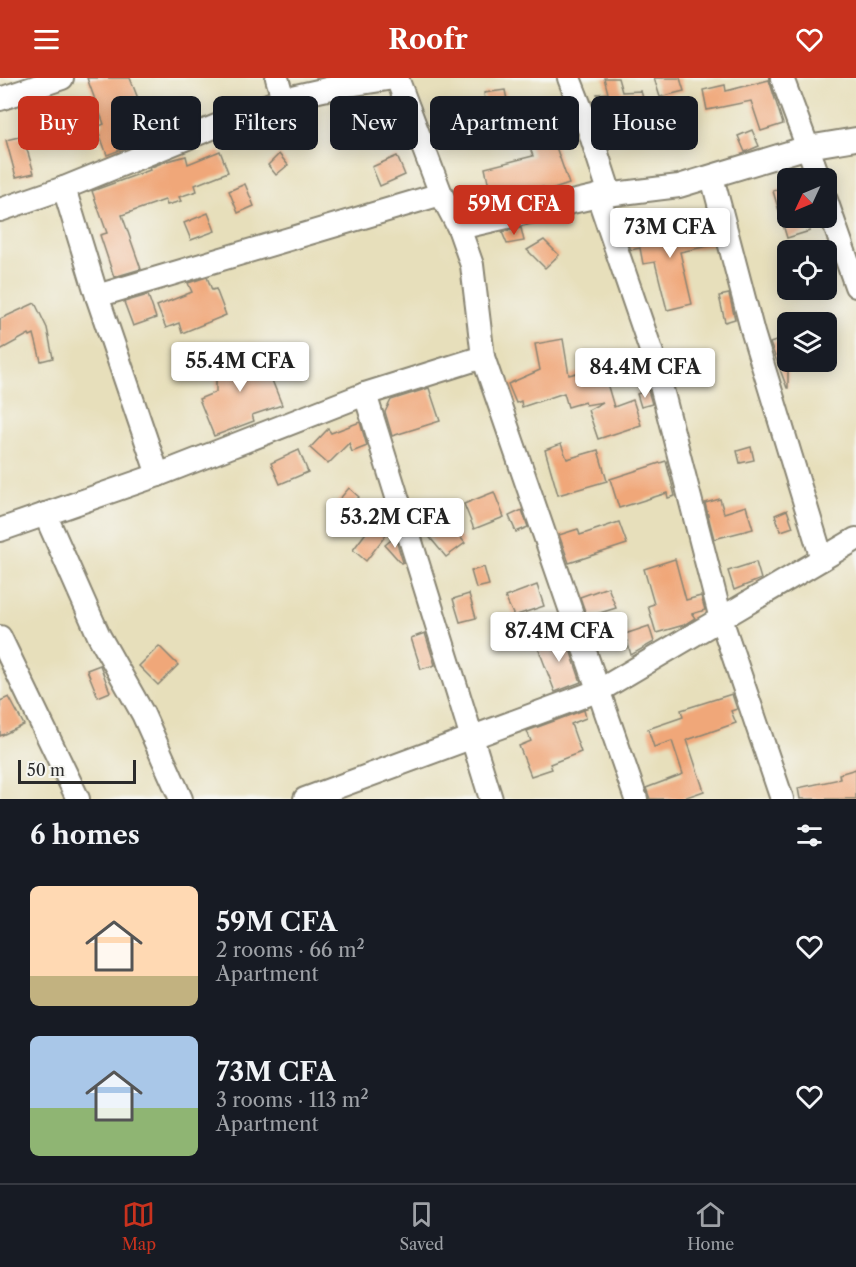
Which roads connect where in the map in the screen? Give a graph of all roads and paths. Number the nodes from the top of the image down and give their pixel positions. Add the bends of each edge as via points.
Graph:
1 (62, 78) edge
2 (396, 78) edge
3 (569, 78) edge
4 (782, 78) edge
5 (280, 89) edge
6 (0, 99) edge
7 (856, 139) edge
8 (808, 147) junction
9 (815, 168) edge
10 (712, 177) junction
11 (64, 188) junction
12 (441, 194) junction
13 (604, 195) junction
14 (0, 210) edge
15 (459, 228) junction
16 (836, 228) edge
17 (856, 286) edge
18 (97, 296) junction
19 (483, 357) junction
20 (365, 394) junction
21 (158, 475) junction
22 (45, 514) junction
23 (0, 530) edge
24 (856, 539) edge
25 (822, 559) junction
26 (721, 619) junction
27 (0, 637) edge
28 (600, 690) junction
29 (471, 736) junction
30 (78, 799) edge
31 (181, 799) edge
32 (305, 799) edge
33 (491, 799) edge
34 (636, 799) edge
35 (782, 799) edge

1 - 6 street
2 - 5 street via 336,87
2 - 12 street
3 - 13 street via 590,129
4 - 8 street
5 - 11 street
7 - 8 street
8 - 9 street
8 - 10 street
10 - 13 street via 658,190
10 - 25 street via 753,333
11 - 14 street
11 - 18 street
12 - 15 street
12 - 18 street
13 - 15 street
13 - 26 street via 655,362
15 - 19 street via 472,265
16 - 17 street
18 - 21 street
19 - 20 street
19 - 28 street
20 - 21 street
20 - 29 street
21 - 22 street
22 - 23 street
22 - 31 street via 99,636 143,714
24 - 25 street
25 - 26 street
26 - 28 street
26 - 35 street
27 - 30 street
28 - 29 street
28 - 34 street
29 - 32 street
29 - 33 street

